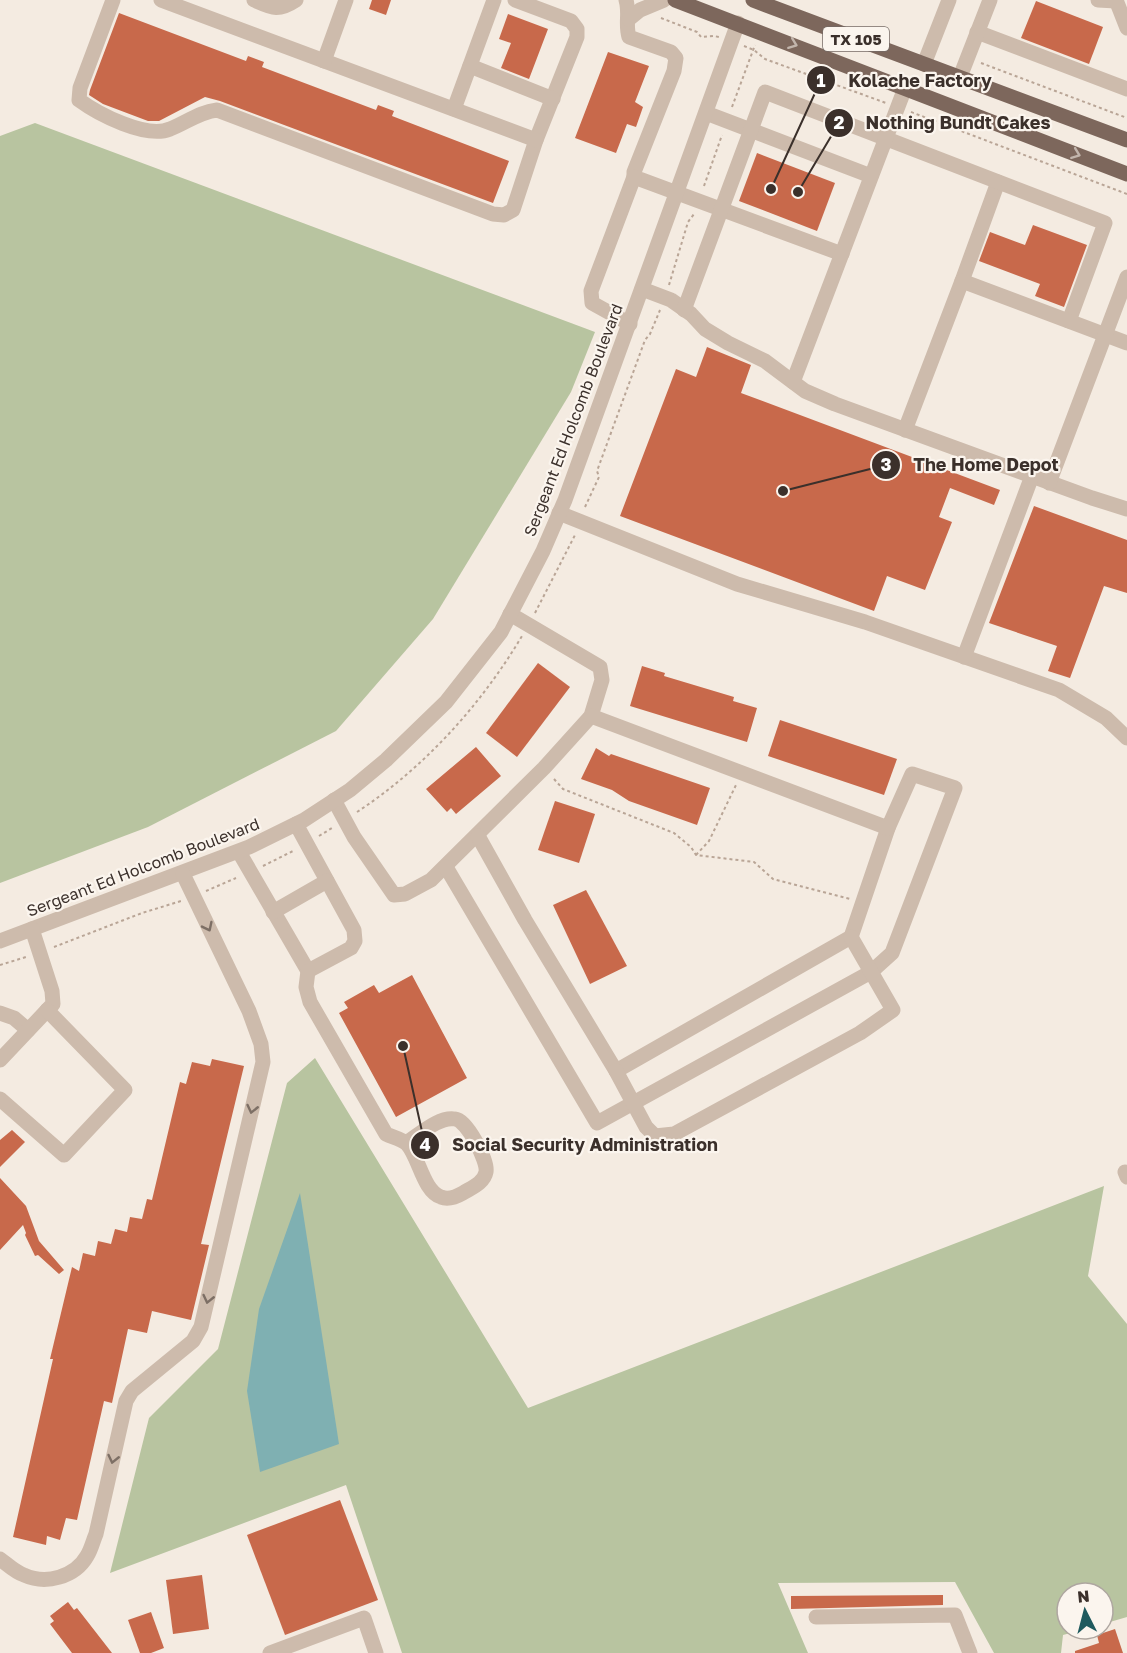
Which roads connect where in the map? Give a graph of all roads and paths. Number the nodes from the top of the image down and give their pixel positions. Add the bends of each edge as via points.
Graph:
1 (113, 0) edge
2 (161, 0) edge
3 (254, 0) edge
4 (296, 0) edge
5 (346, 0) edge
6 (494, 0) edge
7 (515, 0) edge
8 (626, 0) edge
9 (664, 0) edge
10 (675, 0) edge
11 (748, 0) edge
12 (753, 0) edge
13 (949, 0) edge
14 (990, 0) edge
15 (1098, 0) edge
16 (1116, 1) edge
17 (185, 4) edge
18 (635, 14) junction
19 (738, 23) junction
20 (1127, 28) edge
21 (977, 33) junction
22 (732, 42) junction
23 (754, 50) junction
24 (967, 58) junction
25 (324, 61) junction
26 (924, 64) junction
27 (470, 66) junction
28 (960, 77) junction
29 (905, 88) junction
30 (1127, 89) edge
31 (553, 99) junction
32 (897, 107) junction
33 (454, 109) junction
34 (706, 113) junction
35 (1127, 118) edge
36 (728, 120) junction
37 (751, 129) junction
38 (885, 139) junction
39 (536, 140) junction
40 (1127, 140) edge
41 (1127, 174) edge
42 (871, 176) junction
43 (634, 177) junction
44 (998, 182) junction
45 (677, 193) junction
46 (1127, 194) edge
47 (698, 201) junction
48 (721, 209) junction
49 (842, 254) junction
50 (1127, 277) edge
51 (962, 281) junction
52 (642, 289) junction
53 (664, 298) junction
54 (684, 310) junction
55 (1069, 321) junction
56 (630, 324) junction
57 (1105, 335) junction
58 (1127, 343) edge
59 (793, 382) junction
60 (905, 430) junction
61 (1032, 476) junction
62 (1049, 483) junction
63 (1127, 509) edge
64 (559, 513) junction
65 (580, 521) junction
66 (510, 614) junction
67 (529, 626) junction
68 (964, 657) junction
69 (591, 716) junction
70 (1127, 738) edge
71 (544, 768) junction
72 (742, 773) junction
73 (334, 800) junction
74 (345, 819) junction
75 (296, 824) junction
76 (888, 828) junction
77 (478, 836) junction
78 (308, 843) junction
79 (239, 852) junction
80 (696, 855) junction
81 (446, 867) junction
82 (250, 872) junction
83 (183, 874) junction
84 (327, 881) junction
85 (194, 897) junction
86 (863, 903) junction
87 (273, 912) junction
88 (32, 929) junction
89 (851, 937) junction
90 (0, 941) edge
91 (40, 953) junction
92 (0, 965) edge
93 (308, 971) junction
94 (871, 972) junction
95 (47, 1010) junction
96 (0, 1013) edge
97 (28, 1030) junction
98 (0, 1060) edge
99 (616, 1071) junction
100 (0, 1099) edge
101 (634, 1103) junction
102 (406, 1143) junction
103 (0, 1559) edge
104 (816, 1617) dead end
105 (270, 1653) edge
106 (376, 1653) edge
107 (970, 1653) edge

1 - 39 street via 79,100 126,124 167,131 204,111 217,110 504,215 513,210
2 - 17 street
3 - 4 street via 275,8
5 - 25 street
6 - 27 street
7 - 31 street via 571,21 577,29
8 - 18 street
9 - 18 street
10 - 19 main road, TX 105
11 - 19 main road
12 - 26 main road, TX 105
13 - 26 street
14 - 21 street
15 - 16 street
16 - 20 street
17 - 25 street
18 - 22 path via 697,32 701,37 714,36
18 - 43 street via 626,27 629,37 671,52 676,58
19 - 22 street, Sergeant Ed Holcomb Boulevard
19 -> 29 main road, TX 105
21 - 24 street
21 - 30 street
22 - 23 path
22 - 34 street, Sergeant Ed Holcomb Boulevard
23 - 32 path via 765,59
23 - 36 path
24 - 28 street
24 - 35 path
25 - 33 street
26 - 28 main road, TX 105
27 - 31 street
27 - 33 street
28 - 40 main road, TX 105
29 - 32 street
29 -> 41 main road, TX 105
31 - 39 street
32 - 38 street
32 - 46 path
33 - 39 street
34 - 36 street
34 - 45 street, Sergeant Ed Holcomb Boulevard
36 - 37 street
36 - 47 path
37 - 38 street via 765,92
37 - 42 street
37 - 48 street
38 - 42 street
38 - 44 street
42 - 49 street
43 - 45 street
43 - 56 street via 591,291 592,303
44 - 51 street
44 - 55 street via 1105,223
45 - 47 street
45 - 52 street, Sergeant Ed Holcomb Boulevard
47 - 48 street
47 - 53 path
48 - 49 street
48 - 54 street
49 - 59 street
50 - 57 street
51 - 55 street
51 - 60 street
52 - 53 street
52 - 56 street, Sergeant Ed Holcomb Boulevard
53 - 54 street
53 - 65 path
54 - 59 street via 705,328 765,361
55 - 57 street
56 - 64 street, Sergeant Ed Holcomb Boulevard
57 - 58 street
57 - 62 street
59 - 60 street via 835,404
60 - 61 street
61 - 62 street
61 - 68 street
62 - 63 street
64 - 65 street
64 - 66 street, Sergeant Ed Holcomb Boulevard
65 - 67 path
65 - 68 street via 737,584 865,622
66 - 67 street
66 - 73 street, Sergeant Ed Holcomb Boulevard via 501,632 446,702 386,760
67 - 69 street via 600,668 602,680
67 - 74 path via 500,672 456,727 370,803
68 - 70 street via 1059,690 1106,718
69 - 71 street
69 - 72 street
71 - 77 street
71 - 80 path via 563,789 674,833
72 - 76 street
72 - 80 path via 709,841
73 - 74 street
73 - 75 street, Sergeant Ed Holcomb Boulevard
74 - 78 path
74 - 81 street via 394,895 405,894 431,880
75 - 78 street
75 - 79 street, Sergeant Ed Holcomb Boulevard
76 - 86 street
76 - 94 street via 912,774 955,788 892,953
77 - 81 street
77 - 99 street
78 - 82 path
78 - 84 street
79 - 82 street
79 - 83 street, Sergeant Ed Holcomb Boulevard
80 - 86 path via 754,862 773,879
81 - 101 street via 597,1123
82 - 85 path
82 - 87 street
83 - 85 street
83 - 88 street, Sergeant Ed Holcomb Boulevard
84 - 87 street
84 - 93 street via 354,930 355,941 351,948
85 - 91 path
85 -> 103 street via 249,1011 263,1062 201,1327 193,1341 132,1391 126,1401 96,1534 81,1565 53,1579 39,1580 22,1575
86 - 89 street
87 - 93 street
88 - 90 street, Sergeant Ed Holcomb Boulevard
88 - 91 street
89 - 94 street
89 - 99 street
91 - 92 path
91 - 95 street via 52,991 53,1004
93 - 102 street via 306,987 310,1002 386,1134
94 - 101 street
94 - 101 street via 893,1010 860,1033 674,1134 655,1136
95 - 97 street
95 - 100 street via 125,1090 64,1155
96 - 97 street
97 - 98 street
99 - 101 street
102 - 102 street via 434,1194 444,1198 456,1197 481,1182 486,1173 486,1161 479,1148 463,1122 454,1118
104 - 107 street via 955,1615
105 - 106 street via 364,1618

